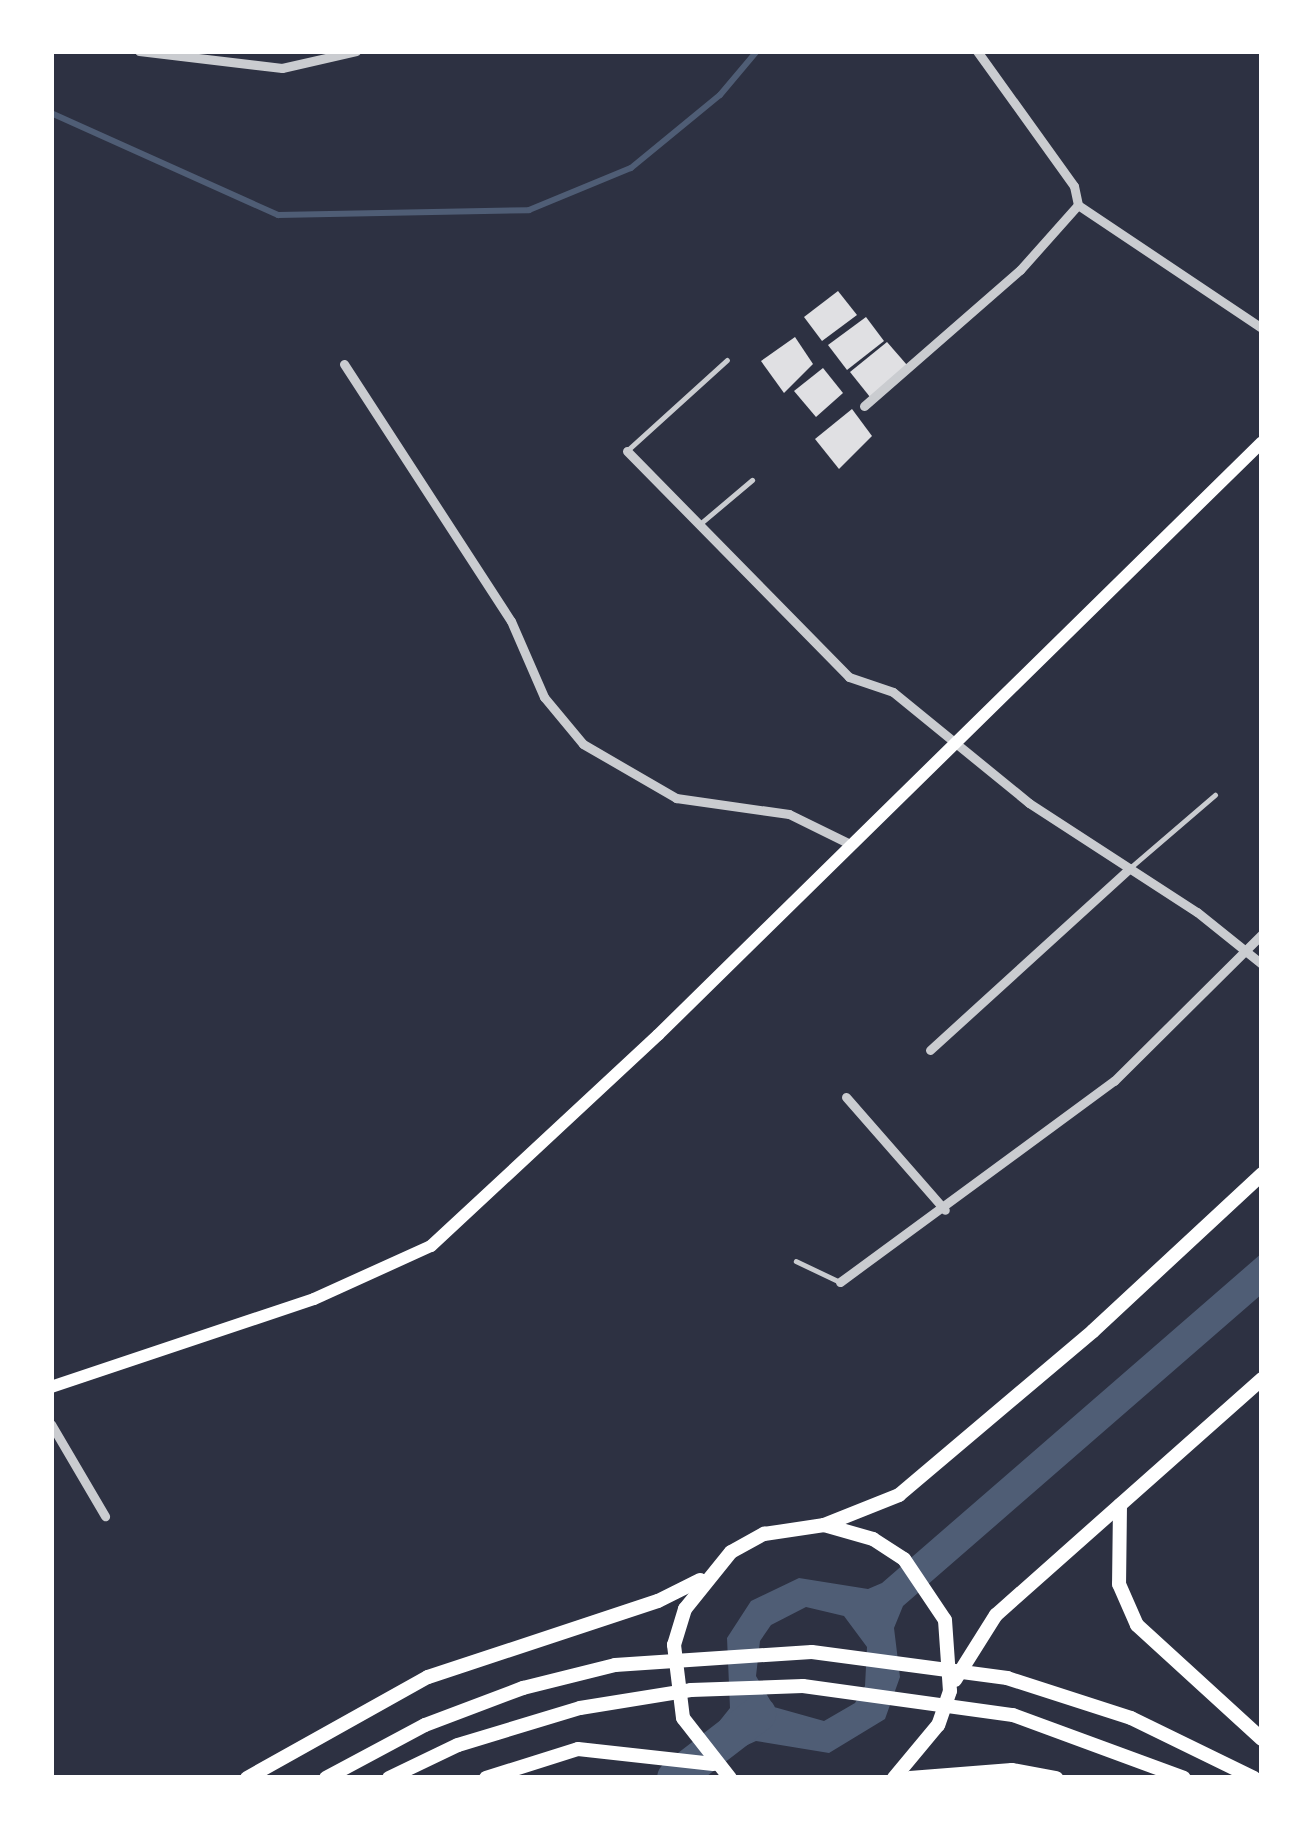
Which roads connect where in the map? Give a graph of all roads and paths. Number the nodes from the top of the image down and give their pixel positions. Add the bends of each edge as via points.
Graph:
1 (140, 51) edge
2 (356, 51) edge
3 (977, 51) edge
4 (1078, 205) junction
5 (1262, 328) edge
6 (727, 360) dead end
7 (344, 364) dead end
8 (864, 406) dead end
9 (1262, 442) edge
10 (627, 451) joint
11 (752, 479) dead end
12 (700, 524) junction
13 (953, 745) junction
14 (1215, 796) dead end
15 (852, 845) junction
16 (1130, 868) junction
17 (1262, 934) edge
18 (1246, 950) junction
19 (1262, 964) edge
20 (930, 1050) dead end
21 (845, 1097) dead end
22 (1262, 1174) edge
23 (945, 1210) junction
24 (796, 1261) dead end
25 (840, 1282) joint
26 (1262, 1379) edge
27 (51, 1387) edge
28 (51, 1424) edge
29 (1120, 1505) junction
30 (105, 1516) dead end
31 (824, 1525) junction
32 (704, 1577) junction
33 (950, 1691) junction
34 (1262, 1739) edge
35 (724, 1774) edge
36 (247, 1778) edge
37 (326, 1778) edge
38 (389, 1778) edge
39 (486, 1778) edge
40 (894, 1778) edge
41 (910, 1778) edge
42 (1056, 1778) edge
43 (1184, 1778) edge
44 (1254, 1778) edge

1 - 2 street via 282,68
3 - 4 street via 1074,186
4 - 5 street
4 - 8 street via 1020,270
6 - 10 lane
7 - 15 street via 511,621 544,698 583,744 663,793 712,808 789,814
9 - 13 main road
10 - 12 street
11 - 12 lane
12 - 13 street via 849,677 893,692
13 - 15 main road
13 - 16 street
14 - 16 lane
15 - 27 main road via 431,1246 314,1299
16 - 18 street
16 - 20 street
17 - 18 street
18 - 19 street
18 - 23 street via 1114,1081
21 - 23 street
22 - 31 main road via 901,1494
23 - 25 street
24 - 25 lane
26 - 29 main road
28 - 30 street
29 - 33 main road via 996,1615
29 - 34 main road via 1119,1584 1137,1625
31 - 32 main road via 764,1534
31 - 33 main road via 873,1539 929,1587 945,1621
32 - 35 main road via 674,1645 674,1682 692,1736
32 - 36 main road via 658,1601 428,1677
33 - 40 main road via 938,1725
35 - 39 main road via 669,1755 578,1748
37 - 44 main road via 425,1725 523,1688 615,1665 812,1652 1007,1678 1103,1708
38 - 43 main road via 533,1719 691,1690 803,1686 938,1699 1086,1736
41 - 42 main road via 1012,1770

